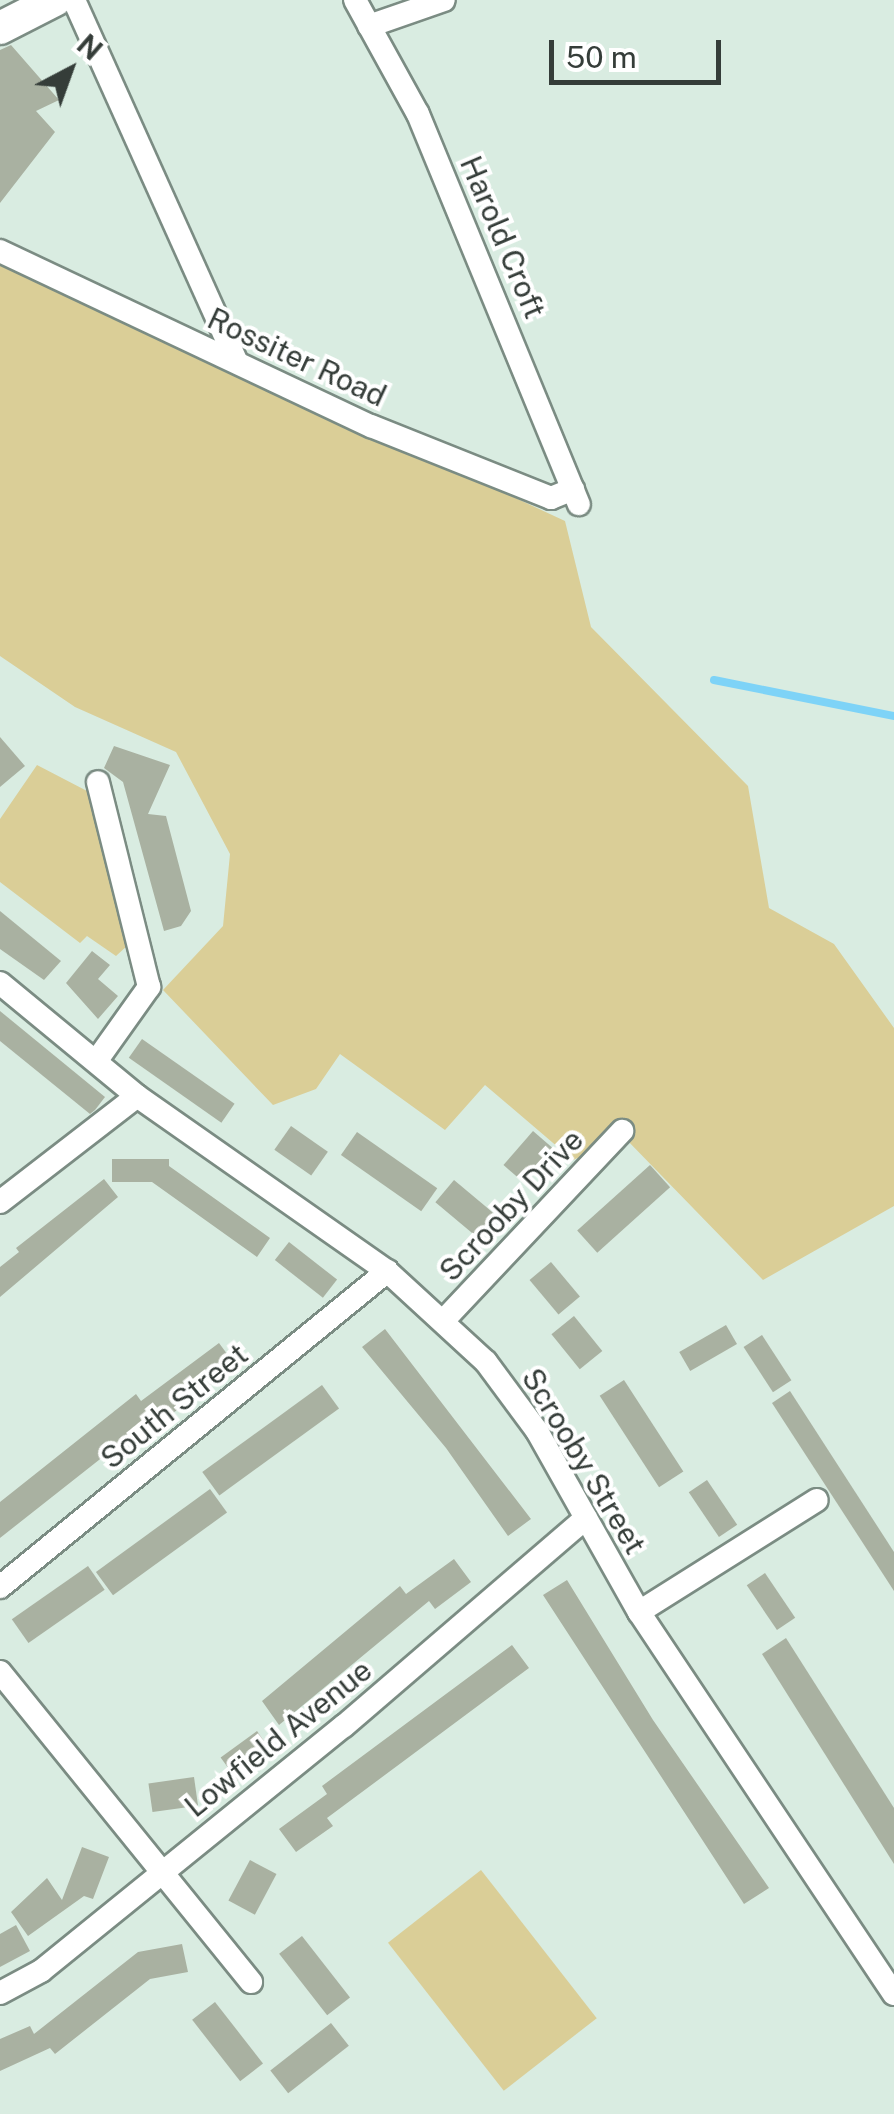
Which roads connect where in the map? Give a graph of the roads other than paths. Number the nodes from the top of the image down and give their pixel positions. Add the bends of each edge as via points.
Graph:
1 (55, 0) edge
2 (74, 0) edge
3 (356, 0) edge
4 (444, 0) edge
5 (9, 15) edge
6 (369, 26) junction
7 (0, 251) edge
8 (236, 362) junction
9 (576, 496) joint
10 (98, 782) dead end
11 (0, 983) edge
12 (97, 1060) junction
13 (138, 1096) junction
14 (622, 1131) dead end
15 (0, 1202) edge
16 (386, 1272) junction
17 (444, 1320) junction
18 (816, 1500) dead end
19 (586, 1518) junction
20 (0, 1587) edge
21 (639, 1612) junction
22 (0, 1672) edge
23 (162, 1871) junction
24 (250, 1982) dead end
25 (0, 1994) edge
26 (894, 1994) edge

1 - 5 main road
2 - 8 street
3 - 6 street, Harold Croft
4 - 6 street
6 - 9 street, Harold Croft via 418,114
7 - 8 street, Rossiter Road
8 - 9 street, Rossiter Road via 371,426 551,498
10 - 12 street via 149,987
11 - 12 street, Scrooby Street
12 - 13 street, Scrooby Street
13 - 15 street
13 - 16 street, Scrooby Street
14 - 17 street, Scrooby Drive
16 - 17 street, Scrooby Street
16 - 20 street, South Street
17 - 19 street, Scrooby Street via 516,1398
18 - 21 street
19 - 21 street, Scrooby Street
19 - 23 street, Lowfield Avenue
21 - 26 street, Scrooby Street via 840,1904
22 - 23 street
23 - 24 street
23 - 25 street, Lowfield Avenue via 41,1971

